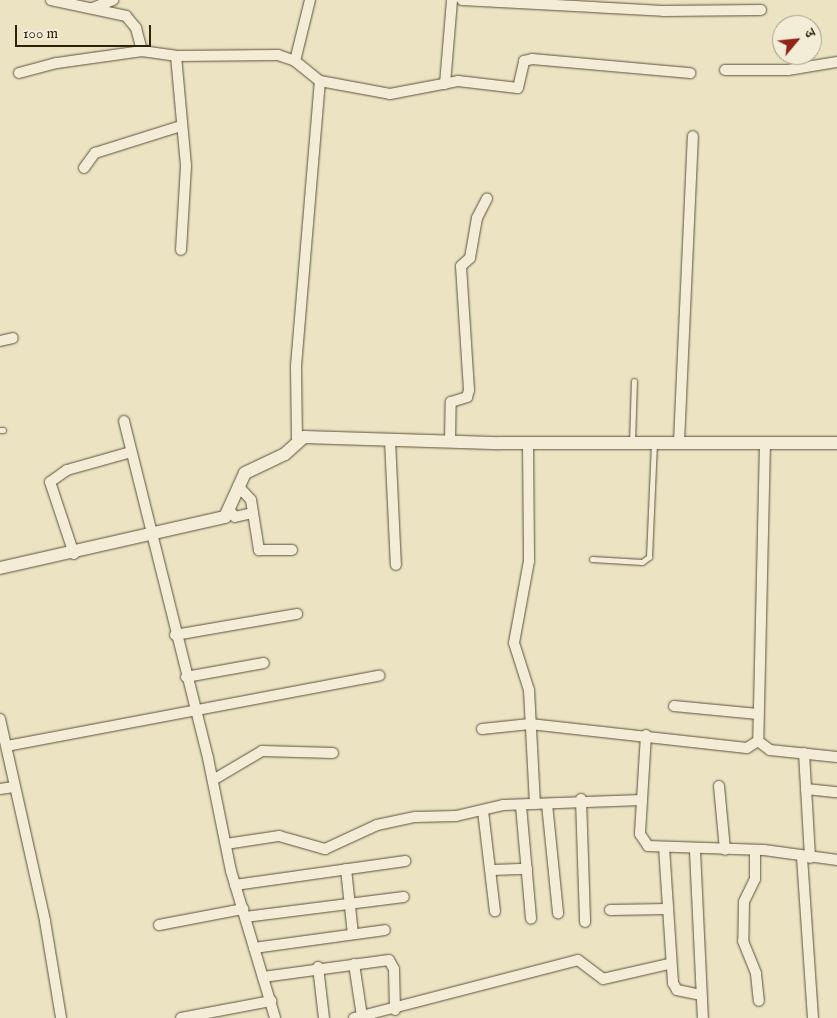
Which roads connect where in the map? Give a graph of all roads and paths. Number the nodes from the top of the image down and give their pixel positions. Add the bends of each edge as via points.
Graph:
1 (50, 0) edge
2 (113, 0) edge
3 (310, 0) edge
4 (452, 0) edge
5 (462, 0) edge
6 (94, 8) junction
7 (761, 10) dead end
8 (142, 51) junction
9 (176, 56) junction
10 (295, 61) junction
11 (837, 62) edge
12 (725, 70) dead end
13 (19, 73) dead end
14 (690, 73) dead end
15 (320, 82) junction
16 (446, 84) junction
17 (181, 126) junction
18 (693, 136) dead end
19 (84, 168) dead end
20 (487, 198) dead end
21 (182, 250) dead end
22 (13, 338) dead end
23 (0, 341) edge
24 (634, 381) dead end
25 (124, 421) dead end
26 (297, 439) junction
27 (390, 440) junction
28 (450, 441) junction
29 (528, 442) junction
30 (679, 442) junction
31 (654, 443) junction
32 (765, 443) junction
33 (837, 443) edge
34 (632, 444) junction
35 (131, 452) junction
36 (238, 486) junction
37 (231, 512) junction
38 (253, 513) junction
39 (150, 534) junction
40 (292, 550) dead end
41 (74, 554) junction
42 (592, 559) dead end
43 (396, 564) dead end
44 (0, 568) edge
45 (297, 614) dead end
46 (175, 635) junction
47 (264, 663) dead end
48 (379, 676) dead end
49 (186, 677) junction
50 (674, 706) dead end
51 (195, 710) junction
52 (758, 714) junction
53 (0, 719) edge
54 (530, 724) junction
55 (482, 730) dead end
56 (646, 735) junction
57 (758, 741) junction
58 (7, 746) junction
59 (333, 753) dead end
60 (804, 753) junction
61 (837, 757) edge
62 (213, 780) junction
63 (719, 786) dead end
64 (14, 787) junction
65 (0, 789) edge
66 (806, 789) junction
67 (837, 792) edge
68 (581, 799) junction
69 (642, 800) junction
70 (534, 804) junction
71 (547, 804) junction
72 (521, 806) junction
73 (483, 811) junction
74 (226, 844) junction
75 (664, 847) junction
76 (725, 850) junction
77 (755, 850) junction
78 (694, 851) junction
79 (806, 857) junction
80 (837, 860) edge
81 (405, 861) dead end
82 (346, 869) junction
83 (527, 869) junction
84 (492, 870) junction
85 (235, 885) junction
86 (404, 897) dead end
87 (349, 904) junction
88 (668, 909) junction
89 (610, 910) dead end
90 (495, 911) dead end
91 (244, 913) junction
92 (558, 913) dead end
93 (531, 919) dead end
94 (585, 922) dead end
95 (159, 925) dead end
96 (385, 930) dead end
97 (353, 934) junction
98 (254, 948) junction
99 (354, 964) junction
100 (669, 964) junction
101 (318, 967) junction
102 (263, 977) junction
103 (701, 995) junction
104 (271, 1001) junction
105 (759, 1001) dead end
106 (395, 1010) junction
107 (358, 1017) edge
108 (61, 1018) edge
109 (181, 1018) edge
110 (276, 1018) edge
111 (324, 1018) edge
112 (703, 1018) edge
113 (813, 1018) edge

1 - 6 street
2 - 6 street
3 - 10 street
4 - 16 street
5 - 7 street via 663,11
6 - 8 street via 126,16 138,34
8 - 9 street
8 - 13 street via 56,62
9 - 10 street via 261,54
9 - 17 street
10 - 15 street
11 - 12 street via 788,70
14 - 16 street via 532,59 524,61 518,88 469,82
15 - 16 street via 390,94
15 - 26 street via 296,366
17 - 19 street via 101,150 89,156
17 - 21 street via 186,166
18 - 30 street
20 - 28 street via 476,218 470,258 461,266 469,390 467,397 451,402
22 - 23 street
24 - 34 lane
25 - 35 street
26 - 27 street
26 - 36 street via 285,454 254,466
27 - 28 street
27 - 43 street
28 - 29 street
29 - 34 street
29 - 54 street via 529,560 514,643 526,676
30 - 31 street
30 - 32 street
31 - 34 street
31 - 42 lane via 649,557 642,562
32 - 33 street
32 - 52 street
35 - 39 street
35 - 41 street via 67,470 50,482
36 - 37 street
36 - 38 street via 249,496
37 - 38 street via 235,517
37 - 39 street via 219,519
38 - 40 street via 259,550
39 - 41 street
39 - 46 street
41 - 44 street
45 - 46 street
46 - 49 street
47 - 49 street
48 - 51 street
49 - 51 street
50 - 52 street
51 - 58 street
51 - 62 street
52 - 57 street
53 - 58 street
54 - 55 street
54 - 56 street
54 - 70 street
56 - 57 street via 747,748
56 - 69 street
57 - 60 street via 770,750
58 - 64 street
59 - 62 street via 262,751
60 - 61 street
60 - 66 street
62 - 74 street
63 - 76 street
64 - 65 street
64 - 108 street
66 - 67 street
66 - 79 street
68 - 69 street
68 - 71 street
68 - 94 street
69 - 75 street via 642,842
70 - 71 street
70 - 72 street
71 - 92 street
72 - 73 street
72 - 83 street
73 - 74 street via 385,823 325,849 279,836
73 - 84 street
74 - 85 street
75 - 78 street
75 - 88 street
76 - 77 street
76 - 78 street
77 - 79 street
77 - 105 street via 755,879 744,902 743,941 756,974
78 - 103 street
79 - 80 street
79 - 113 street
81 - 82 street
82 - 85 street
82 - 87 street
83 - 84 street
83 - 93 street
84 - 90 street
85 - 91 street
86 - 87 street
87 - 91 street
87 - 97 street
88 - 89 street
88 - 100 street
91 - 95 street
91 - 98 street
96 - 97 street
97 - 98 street
98 - 102 street
99 - 101 street
99 - 106 street via 384,960 393,963
99 - 107 street
100 - 103 street via 677,990
100 - 106 street via 603,978 578,960
101 - 102 street
101 - 111 street
102 - 104 street
103 - 112 street
104 - 109 street
104 - 110 street
106 - 107 street

